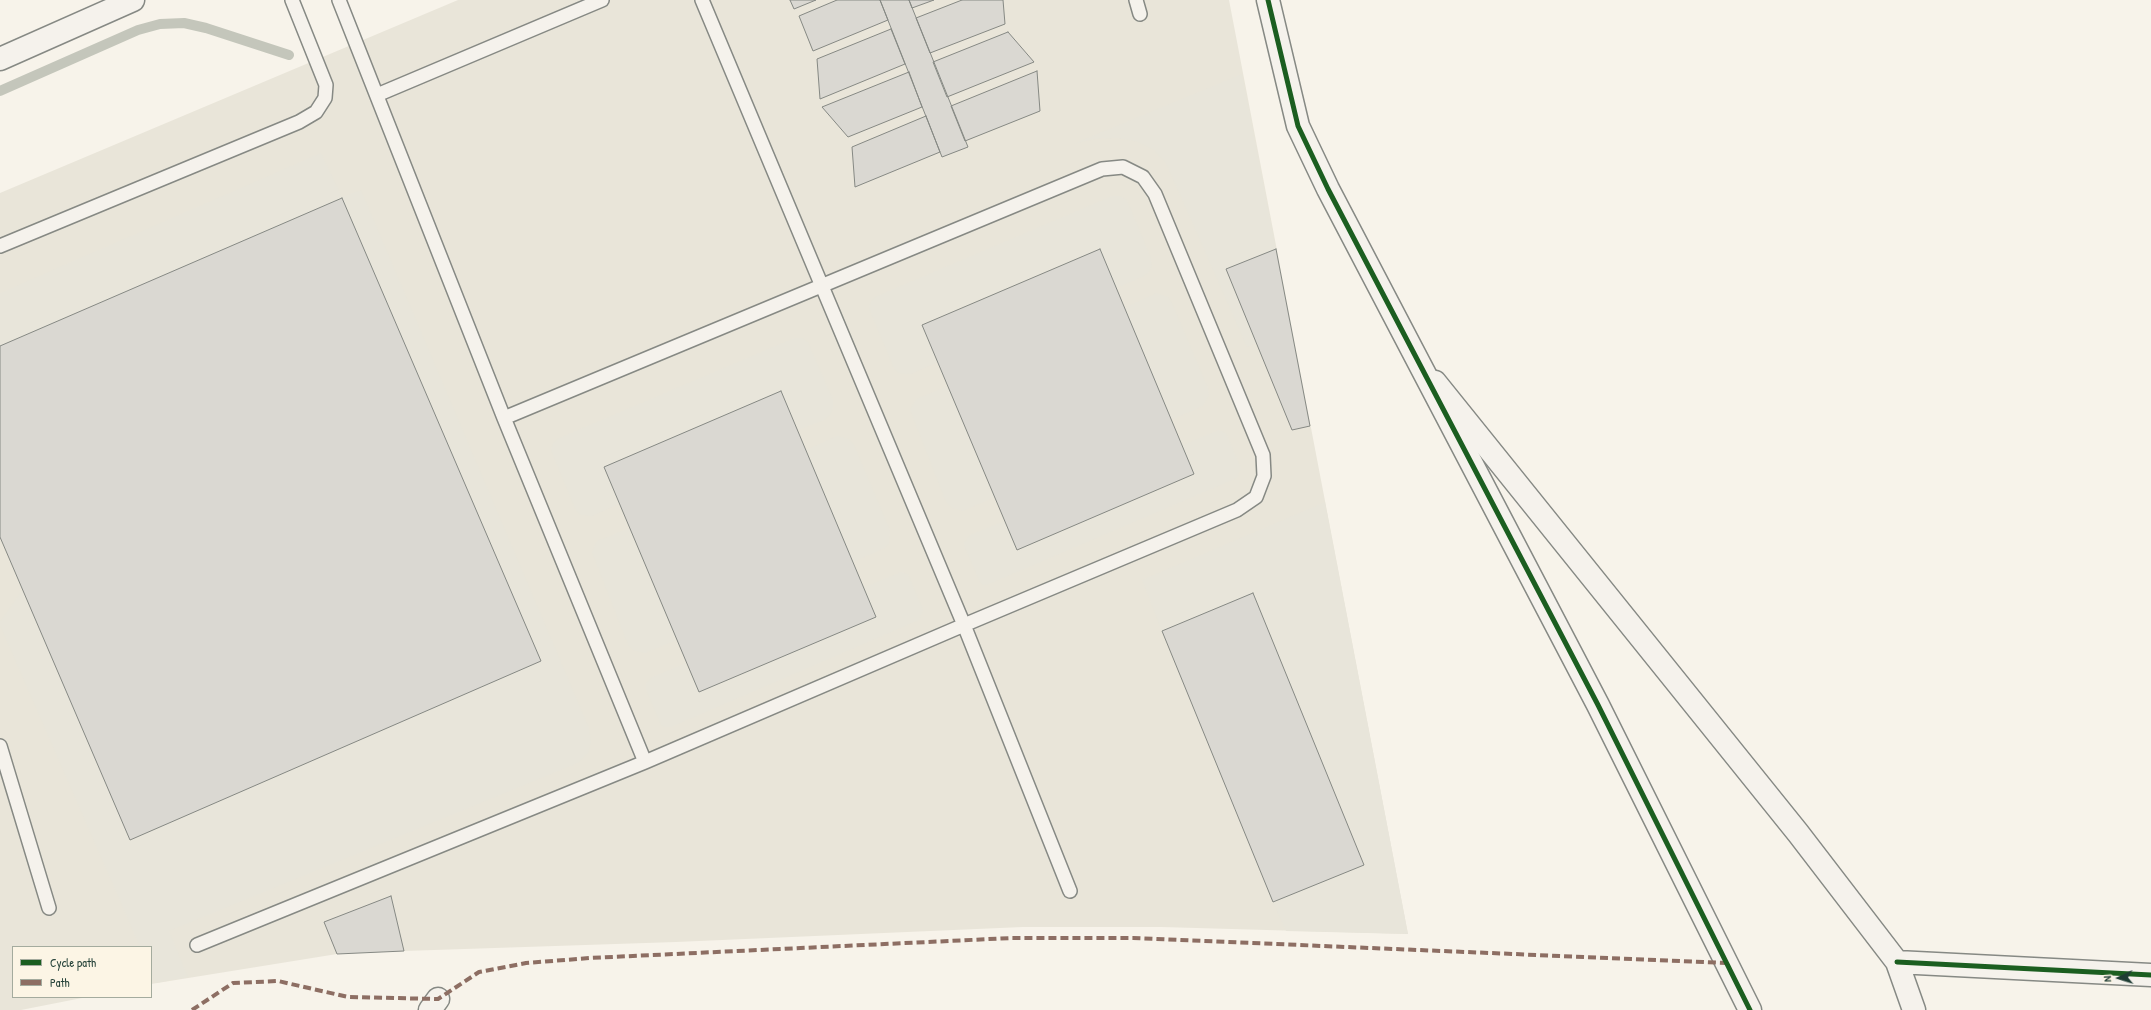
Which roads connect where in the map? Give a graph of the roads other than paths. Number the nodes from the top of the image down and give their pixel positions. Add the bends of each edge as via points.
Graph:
1 (134, 0) edge
2 (292, 0) edge
3 (339, 0) edge
4 (602, 0) edge
5 (702, 0) edge
6 (1136, 0) edge
7 (1268, 0) edge
8 (1140, 14) dead end
9 (0, 59) edge
10 (377, 95) junction
11 (0, 246) edge
12 (821, 286) junction
13 (1417, 360) junction
14 (504, 418) junction
15 (964, 625) junction
16 (0, 746) edge
17 (645, 762) junction
18 (1070, 891) dead end
19 (49, 908) dead end
20 (197, 945) dead end
21 (1897, 962) junction
22 (2151, 975) edge
23 (1750, 1010) edge
24 (1914, 1010) edge

1 - 9 street
2 - 11 lane via 326,85 325,98 316,112 299,122
3 - 10 lane
4 - 10 lane
5 - 12 lane
6 - 8 lane
7 - 13 street via 1298,126 1328,190
10 - 14 lane
12 - 14 lane
12 - 15 lane
12 - 15 lane via 1102,169 1123,167 1143,176 1155,194 1263,455 1264,476 1256,497 1237,510
13 - 21 street via 1798,833
13 - 23 street via 1598,705
14 - 17 lane
15 - 17 lane
15 - 18 lane
16 - 19 lane
17 - 20 lane
21 - 22 street
21 - 24 street

